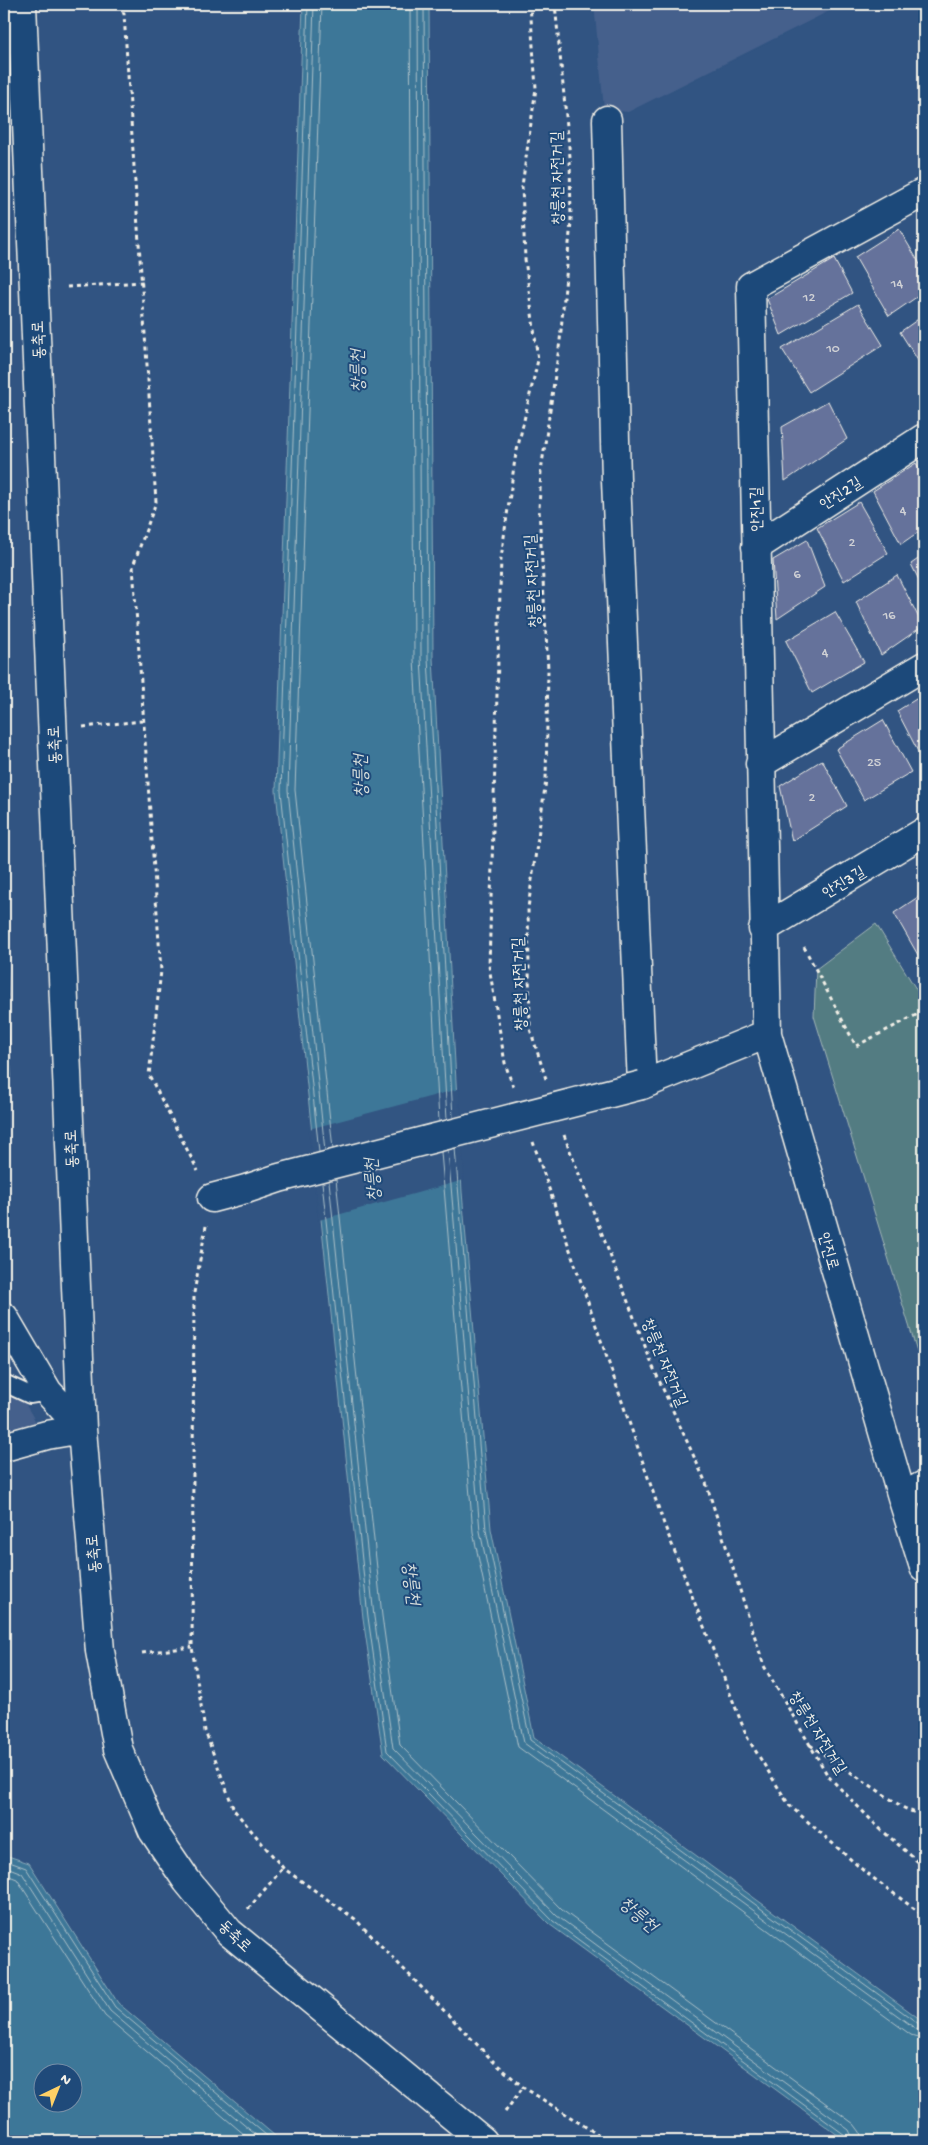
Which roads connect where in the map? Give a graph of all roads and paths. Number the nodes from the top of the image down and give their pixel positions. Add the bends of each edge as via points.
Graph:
1 (22, 4) edge
2 (120, 4) edge
3 (530, 4) edge
4 (555, 4) edge
5 (606, 120) dead end
6 (924, 192) edge
7 (143, 282) junction
8 (67, 288) dead end
9 (924, 438) edge
10 (756, 547) junction
11 (924, 666) edge
12 (142, 722) junction
13 (81, 728) dead end
14 (760, 764) junction
15 (924, 832) edge
16 (763, 929) junction
17 (804, 946) dead end
18 (924, 1015) edge
19 (766, 1034) junction
20 (547, 1082) dead end
21 (642, 1085) junction
22 (514, 1090) dead end
23 (562, 1127) dead end
24 (530, 1134) dead end
25 (212, 1198) junction
26 (4, 1317) edge
27 (4, 1383) edge
28 (48, 1392) junction
29 (82, 1429) junction
30 (4, 1446) edge
31 (913, 1491) edge
32 (924, 1567) edge
33 (192, 1647) junction
34 (142, 1653) dead end
35 (807, 1743) junction
36 (924, 1817) edge
37 (924, 1867) edge
38 (284, 1868) junction
39 (248, 1909) dead end
40 (924, 1916) edge
41 (522, 2086) junction
42 (505, 2112) dead end
43 (483, 2141) edge
44 (608, 2141) edge

1 - 29 street, 동축로
2 - 7 path via 124,14
3 - 22 path via 536,88 522,186 525,259 538,360 516,459 501,558 489,966 505,1063
4 - 20 path, 창릉천 자전거길 via 570,157 571,222 539,508 548,669 546,780 528,908 530,1029
5 - 21 street via 616,480
6 - 10 street, 안진1길 via 751,286
7 - 8 path
7 - 12 path via 156,502 133,566
9 - 10 street, 안진2길
10 - 14 street, 안진1길
11 - 14 street
12 - 13 path
12 - 25 path via 161,971 149,1075
14 - 16 street, 안진1길
15 - 16 street, 안진3길
16 - 19 street, 안진로
17 - 18 path via 856,1046 920,1013
19 - 21 street
19 - 31 street, 안진로
21 - 25 street, bridge
23 - 35 path, 창릉천 자전거길 via 653,1367 706,1483 764,1666
24 - 40 path via 664,1524 747,1737 790,1805 865,1872
25 - 33 path via 194,1293
26 - 28 street
27 - 28 lane via 30,1395
28 - 29 street
29 - 30 street
29 - 43 street, 동축로 via 100,1652 118,1749 153,1831 187,1881 229,1932
31 - 32 street, 안진로
33 - 34 path
33 - 38 path via 205,1730 234,1810
35 - 36 path via 904,1808
35 - 37 path, 창릉천 자전거길 via 828,1776 878,1827
38 - 39 path
38 - 41 path via 355,1919 494,2062
41 - 42 path
41 - 44 path

